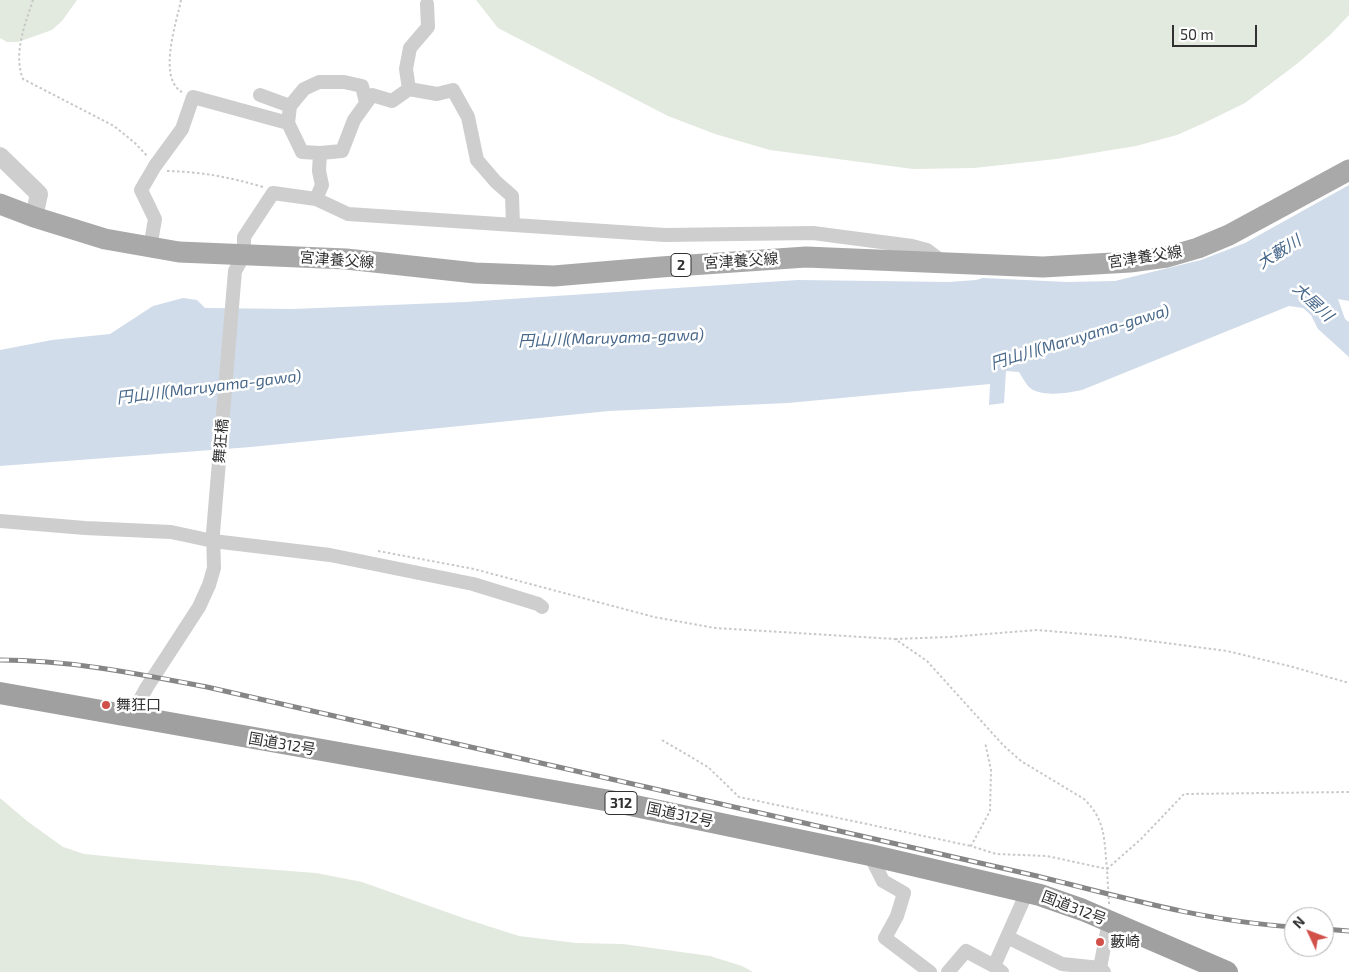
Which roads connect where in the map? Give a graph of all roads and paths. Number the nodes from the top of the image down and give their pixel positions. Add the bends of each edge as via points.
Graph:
1 (33, 0) edge
2 (182, 0) edge
3 (427, 4) dead end
4 (409, 89) junction
5 (260, 95) dead end
6 (193, 97) junction
7 (366, 102) junction
8 (290, 106) junction
9 (288, 123) junction
10 (320, 153) junction
11 (0, 156) edge
12 (155, 166) junction
13 (1349, 170) edge
14 (273, 193) junction
15 (316, 199) junction
16 (0, 204) edge
17 (34, 217) junction
18 (513, 225) junction
19 (150, 248) junction
20 (244, 255) junction
21 (944, 263) junction
22 (0, 521) edge
23 (213, 537) junction
24 (370, 550) dead end
25 (542, 607) dead end
26 (895, 639) junction
27 (1349, 683) edge
28 (0, 693) edge
29 (131, 716) junction
30 (662, 740) dead end
31 (985, 742) dead end
32 (1349, 792) edge
33 (971, 846) junction
34 (870, 854) junction
35 (1107, 869) junction
36 (1027, 892) junction
37 (1109, 921) junction
38 (1007, 937) junction
39 (998, 969) edge
40 (1213, 969) edge
41 (1100, 971) edge
42 (930, 972) edge
43 (948, 972) edge

1 - 12 path via 22,37 19,70 23,79 114,126
2 - 6 path via 170,51 170,75 179,90
3 - 4 street via 428,27 410,48 406,69
4 - 7 street via 392,101 372,95
4 - 18 street via 437,94 453,90 468,117 477,160 512,196
5 - 8 street
6 - 9 street
6 - 12 street via 182,129
7 - 8 street via 362,86 319,82 304,89
7 - 10 street via 354,120 342,151
8 - 9 street
9 - 10 street via 302,152
10 - 15 street via 322,185
11 - 17 street via 39,194
12 - 14 path via 164,171 198,172 231,178
12 - 19 street via 141,190 155,219
13 - 21 main road, 宮津養父線 / 2 via 1229,234 1167,257 1088,266
14 - 15 street
14 - 20 street, 舞狂橋 via 244,237
15 - 18 street via 348,214
16 - 17 main road, 宮津養父線 / 2
17 - 19 main road, 宮津養父線 / 2 via 105,239
18 - 21 street via 666,235 813,233 912,246 927,250
19 - 20 main road, 宮津養父線 / 2
20 - 21 main road, 宮津養父線 / 2 via 346,259 476,273 554,276 806,258
20 - 23 street, 舞狂橋 via 235,271
22 - 23 street
23 - 25 street via 402,568 473,584
23 - 29 street, 舞狂橋 via 214,568 199,607
24 - 26 path via 474,569 654,617 706,626
26 - 27 path via 1037,630 1120,637 1227,651
26 - 35 path via 927,661 1002,745 1021,761 1093,807 1102,826
28 - 29 highway, 国道312号 / 312
29 - 34 highway, 国道312号 / 312 via 616,802
30 - 33 path via 708,767 739,797
31 - 33 path via 992,770 990,811
32 - 35 path via 1184,794
33 - 35 path via 996,854 1047,856
34 - 36 highway, 国道312号 / 312
34 - 42 street via 883,881 904,893 885,938
35 - 37 path
36 - 37 highway, 国道312号 / 312
36 - 38 street
37 - 40 highway, 国道312号 / 312
37 - 41 street
38 - 39 street
38 - 41 street via 1062,964
39 - 43 street via 966,951

